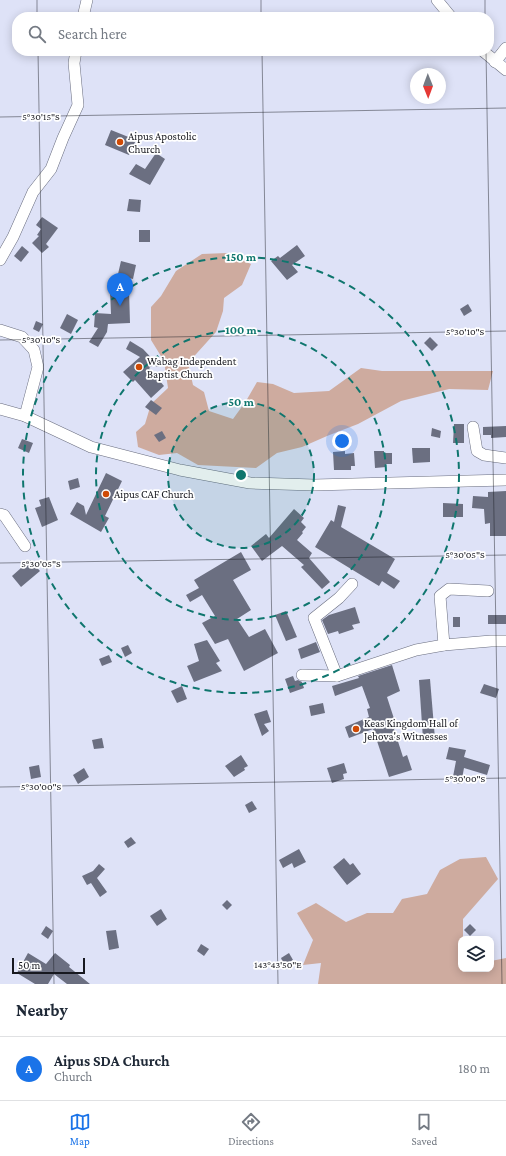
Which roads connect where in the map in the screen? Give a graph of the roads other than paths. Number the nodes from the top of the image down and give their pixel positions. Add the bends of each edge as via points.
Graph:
1 (87, 0) edge
2 (437, 0) edge
3 (84, 12) edge
4 (447, 12) edge
5 (506, 48) edge
6 (75, 56) edge
7 (488, 56) edge
8 (495, 62) junction
9 (506, 70) edge
10 (0, 260) edge
11 (0, 330) edge
12 (0, 409) edge
13 (25, 416) junction
14 (473, 427) dead end
15 (506, 458) edge
16 (506, 480) edge
17 (0, 514) edge
18 (25, 546) dead end
19 (352, 584) dead end
20 (488, 591) dead end
21 (506, 641) edge
22 (444, 646) junction
23 (302, 675) dead end
24 (337, 676) junction

1 - 3 street
2 - 4 street
5 - 8 street
6 - 10 street via 78,105 50,169 33,192
7 - 8 street
8 - 9 street
11 - 13 street via 22,337 34,350 38,367
12 - 13 street
13 - 16 street via 91,447 180,470 250,483 314,485
14 - 15 street via 477,451 484,455
17 - 18 street via 4,514
19 - 24 street via 314,618
20 - 22 street via 449,589 440,596
21 - 22 street
22 - 24 street via 416,650
23 - 24 street

